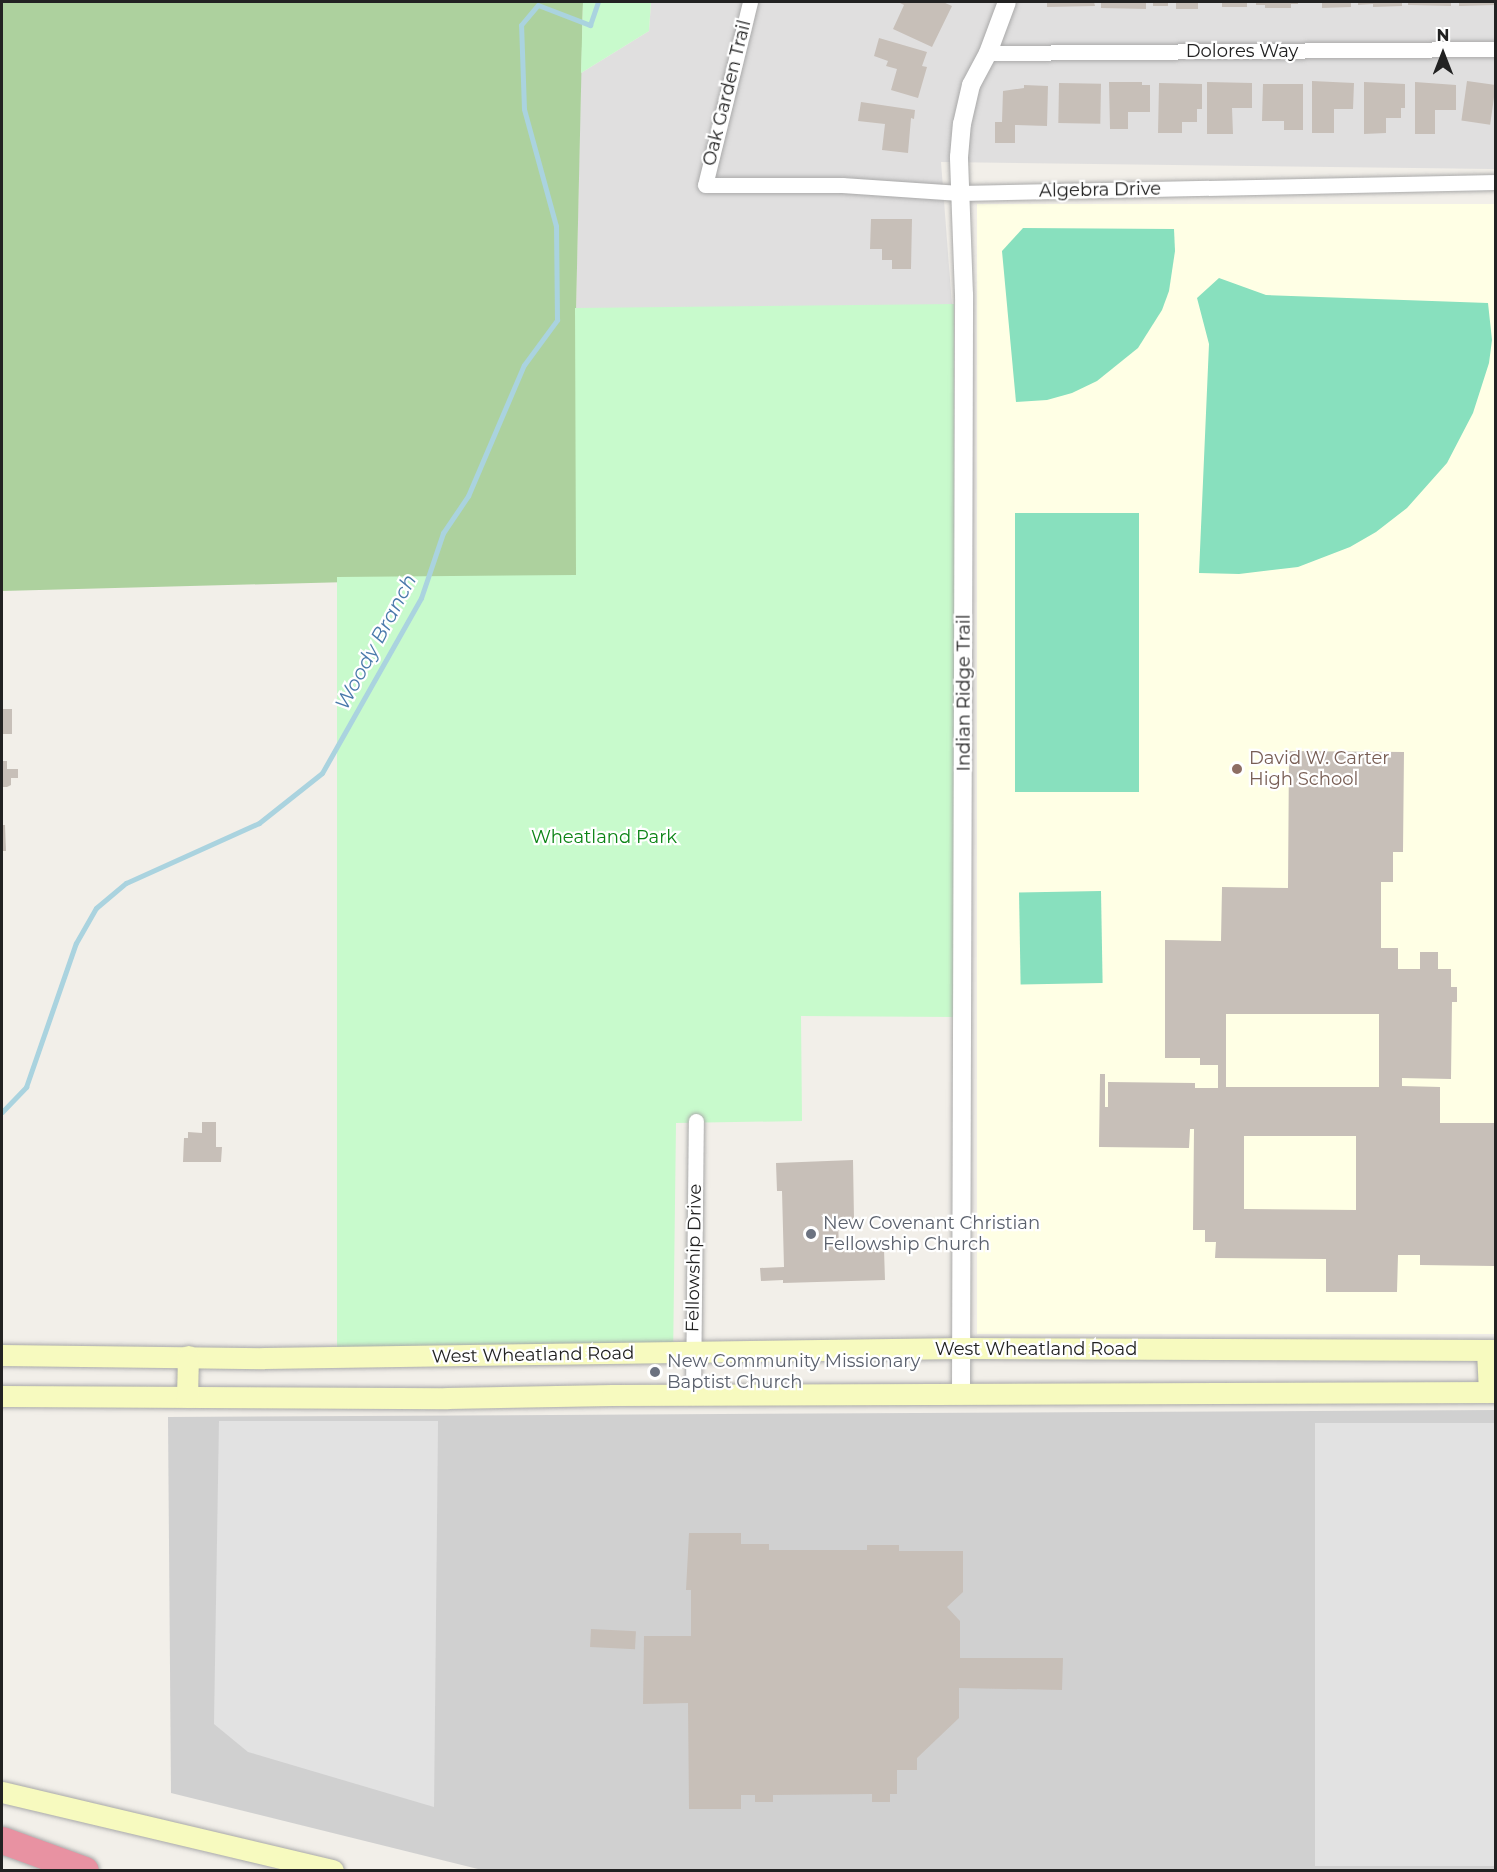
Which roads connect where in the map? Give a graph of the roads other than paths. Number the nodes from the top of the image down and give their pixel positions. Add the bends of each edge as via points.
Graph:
1 (750, 2) edge
2 (1007, 2) edge
3 (1496, 49) edge
4 (988, 52) junction
5 (1496, 182) edge
6 (705, 185) joint
7 (960, 193) junction
8 (696, 1121) dead end
9 (962, 1348) junction
10 (1491, 1350) edge
11 (693, 1353) junction
12 (2, 1355) edge
13 (188, 1356) junction
14 (1492, 1392) edge
15 (961, 1393) junction
16 (693, 1394) junction
17 (2, 1396) edge
18 (187, 1397) junction
19 (2, 1792) edge
20 (2, 1840) edge
21 (85, 1870) edge
22 (333, 1870) edge

1 - 6 street, Oak Garden Trail
2 - 4 street, Indian Ridge Trail
3 - 4 street, Dolores Way
4 - 7 street, Indian Ridge Trail via 971,85 962,124
5 - 7 street, Algebra Drive
6 - 7 street, Algebra Drive via 842,185
7 - 9 street, Indian Ridge Trail via 964,295
8 - 11 street, Fellowship Drive
9 - 10 main road, West Wheatland Road
9 - 11 main road, West Wheatland Road
9 - 15 street, Indian Ridge Trail
10 - 14 main road
11 - 13 main road, West Wheatland Road
11 - 16 street, Fellowship Drive
12 - 13 main road, West Wheatland Road
13 - 18 main road
14 - 15 main road
15 - 16 main road
16 - 18 main road
17 - 18 main road
19 - 22 main road
20 - 21 highway

